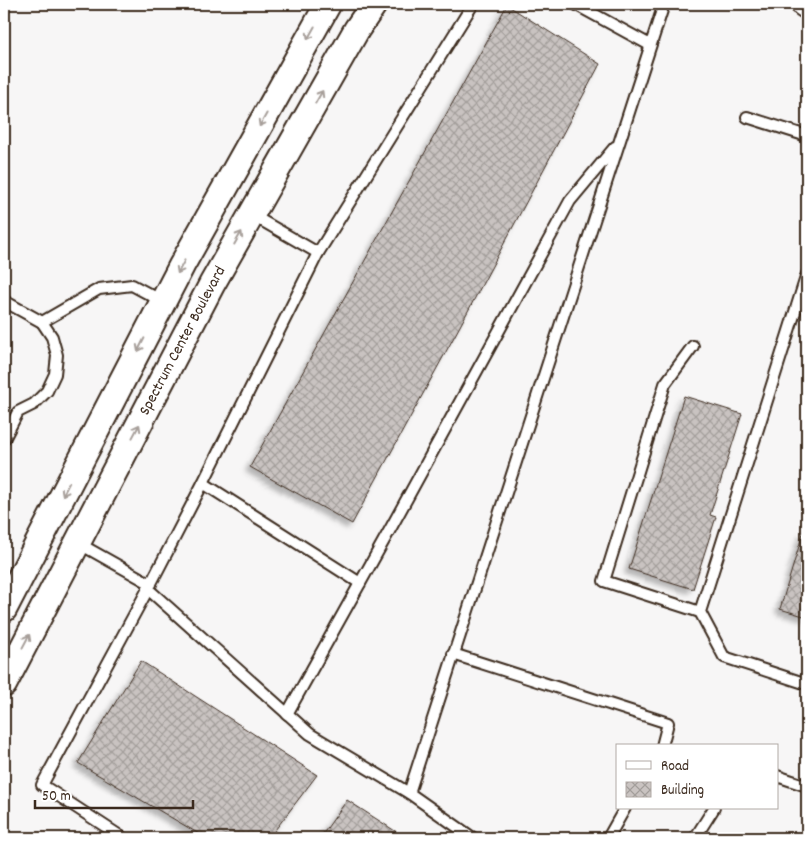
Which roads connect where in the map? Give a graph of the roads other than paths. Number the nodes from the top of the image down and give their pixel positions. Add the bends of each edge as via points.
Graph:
1 (328, 4) edge
2 (374, 4) edge
3 (473, 4) edge
4 (575, 4) edge
5 (664, 4) edge
6 (804, 4) edge
7 (807, 6) edge
8 (650, 45) junction
9 (747, 117) dead end
10 (807, 136) edge
11 (619, 142) junction
12 (248, 148) junction
13 (252, 214) junction
14 (318, 253) junction
15 (807, 274) edge
16 (4, 301) edge
17 (164, 301) junction
18 (42, 322) junction
19 (693, 346) dead end
20 (174, 358) junction
21 (4, 439) edge
22 (203, 483) junction
23 (77, 543) junction
24 (360, 583) junction
25 (149, 586) junction
26 (4, 608) edge
27 (700, 612) junction
28 (453, 654) junction
29 (4, 684) edge
30 (807, 684) edge
31 (287, 714) junction
32 (663, 744) edge
33 (778, 776) edge
34 (807, 786) edge
35 (409, 793) junction
36 (624, 810) edge
37 (713, 810) edge
38 (123, 838) edge
39 (473, 838) edge
40 (608, 838) edge
41 (695, 838) edge

1 -> 12 street
13 -> 2 street, Spectrum Center Boulevard
3 - 14 lane
4 - 8 lane
5 - 8 lane
6 - 7 street
8 - 11 lane
9 - 10 lane
11 - 24 lane via 570,201
11 - 28 lane
12 - 13 street
12 -> 17 street
13 - 14 lane
20 -> 13 street, Spectrum Center Boulevard
14 - 22 lane
15 - 27 lane
16 - 18 lane
17 - 18 lane via 132,285 99,289
17 - 20 street
17 -> 26 street
18 - 21 lane via 52,337 57,355 55,374 47,391 34,404 18,412
19 - 27 lane via 665,384 604,581
23 -> 20 street, Spectrum Center Boulevard
22 - 24 lane
22 - 25 lane
23 - 25 lane
29 -> 23 street, Spectrum Center Boulevard
24 - 31 lane
25 - 31 lane
25 - 38 lane via 42,785
27 - 30 lane via 724,657
28 - 32 lane via 668,723
28 - 35 lane
31 - 35 lane via 310,734
33 - 34 lane
35 - 39 lane
36 - 40 lane
37 - 41 lane

